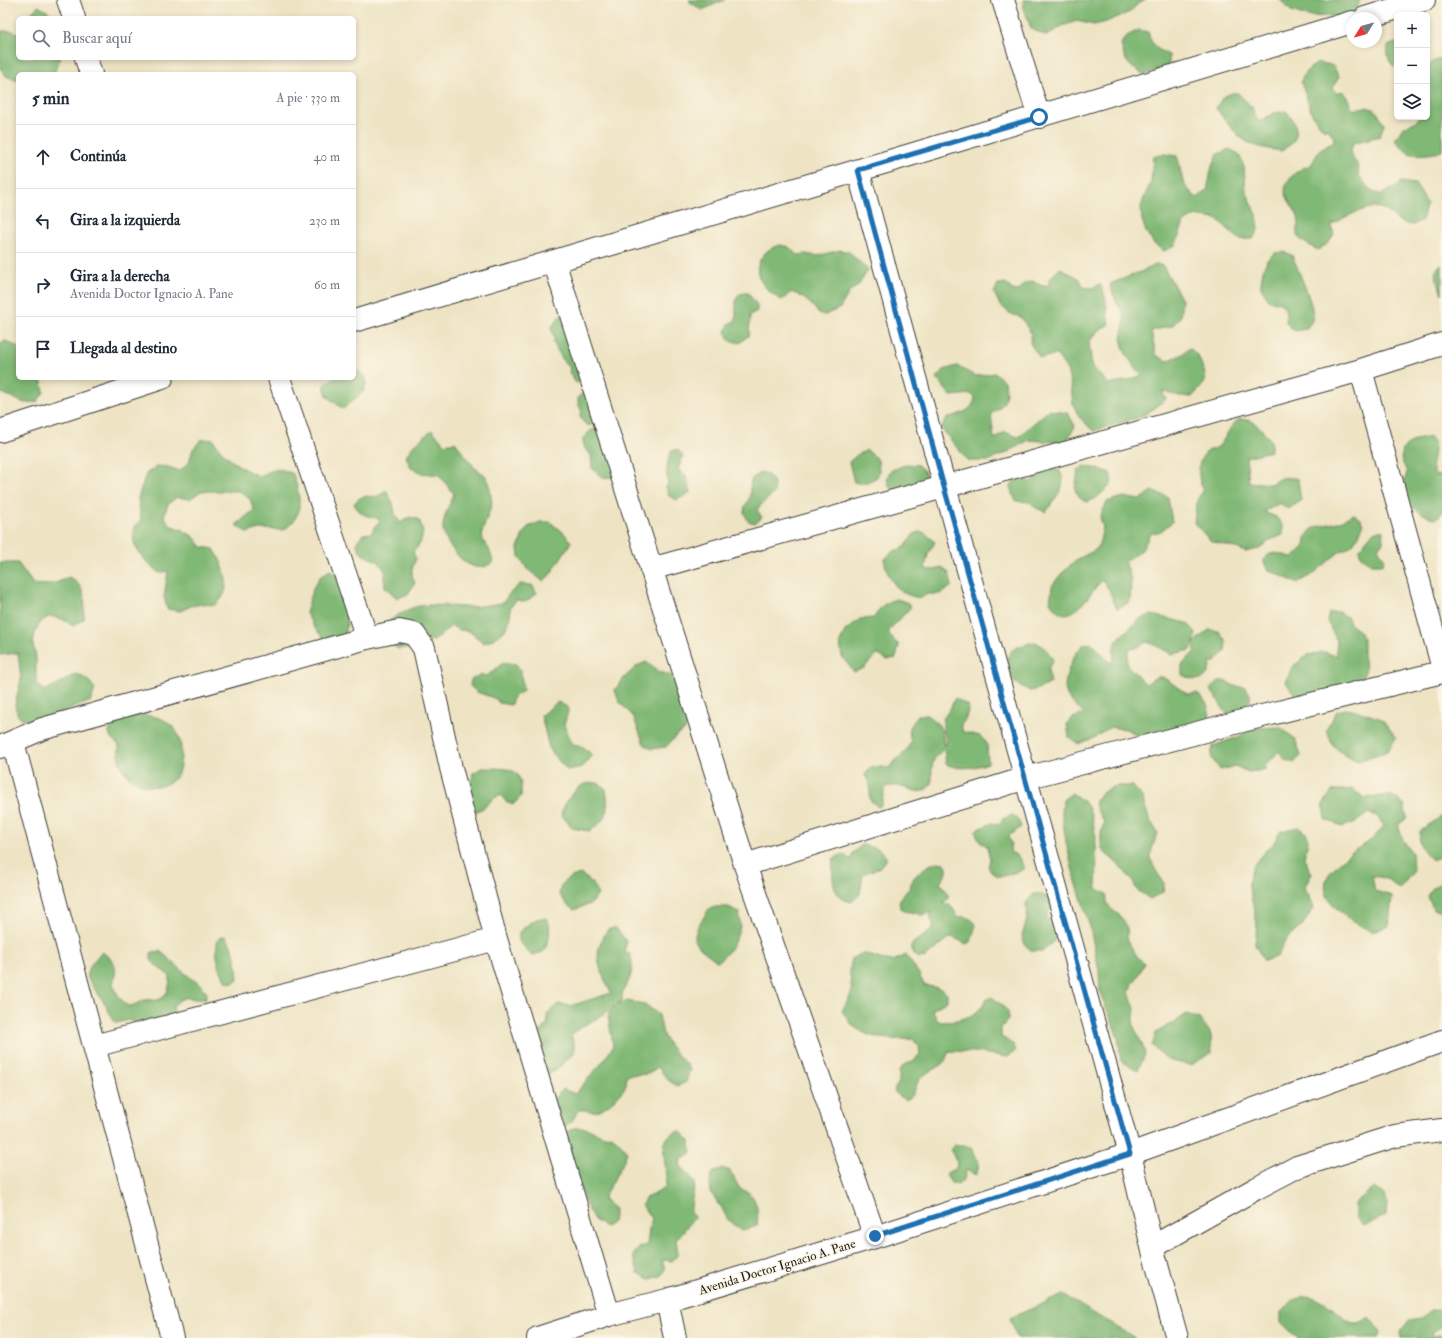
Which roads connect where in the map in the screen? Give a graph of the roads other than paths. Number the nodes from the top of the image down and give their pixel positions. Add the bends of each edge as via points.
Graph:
1 (68, 0) edge
2 (1003, 0) edge
3 (1424, 0) edge
4 (1382, 13) edge
5 (73, 16) edge
6 (1346, 24) edge
7 (87, 60) edge
8 (90, 72) edge
9 (1039, 117) junction
10 (858, 170) junction
11 (554, 261) junction
12 (356, 320) edge
13 (1442, 344) edge
14 (1361, 370) junction
15 (156, 380) edge
16 (279, 380) edge
17 (0, 431) edge
18 (944, 487) junction
19 (651, 569) junction
20 (366, 638) junction
21 (1442, 666) edge
22 (1442, 672) edge
23 (7, 744) edge
24 (1026, 778) junction
25 (745, 865) junction
26 (496, 939) junction
27 (1442, 1041) edge
28 (94, 1046) junction
29 (1442, 1130) edge
30 (1130, 1154) junction
31 (875, 1236) junction
32 (1152, 1247) junction
33 (667, 1300) junction
34 (609, 1315) junction
35 (172, 1338) edge
36 (538, 1338) edge
37 (675, 1338) edge
38 (1177, 1338) edge

1 - 5 street
2 - 9 street
3 - 4 street
6 - 9 street
7 - 8 street
9 - 10 street
10 - 11 street
10 - 18 street
11 - 12 street
11 - 19 street
13 - 14 street
14 - 18 street
14 - 21 street
15 - 17 street
16 - 20 street
18 - 19 street
18 - 24 street
19 - 25 street
20 - 23 street via 42,729
20 - 26 street via 399,631 414,634 424,648
22 - 24 street
23 - 28 street
24 - 25 street
24 - 30 street
25 - 31 street
26 - 28 street
26 - 34 street
27 - 30 street, Avenida Doctor Ignacio A. Pane
28 - 35 street
29 - 32 street via 1395,1136 1297,1167
30 - 31 street, Avenida Doctor Ignacio A. Pane
30 - 32 street
31 - 33 street, Avenida Doctor Ignacio A. Pane
32 - 38 street
33 - 34 street, Avenida Doctor Ignacio A. Pane
33 - 37 street
34 - 36 street, Avenida Doctor Ignacio A. Pane

